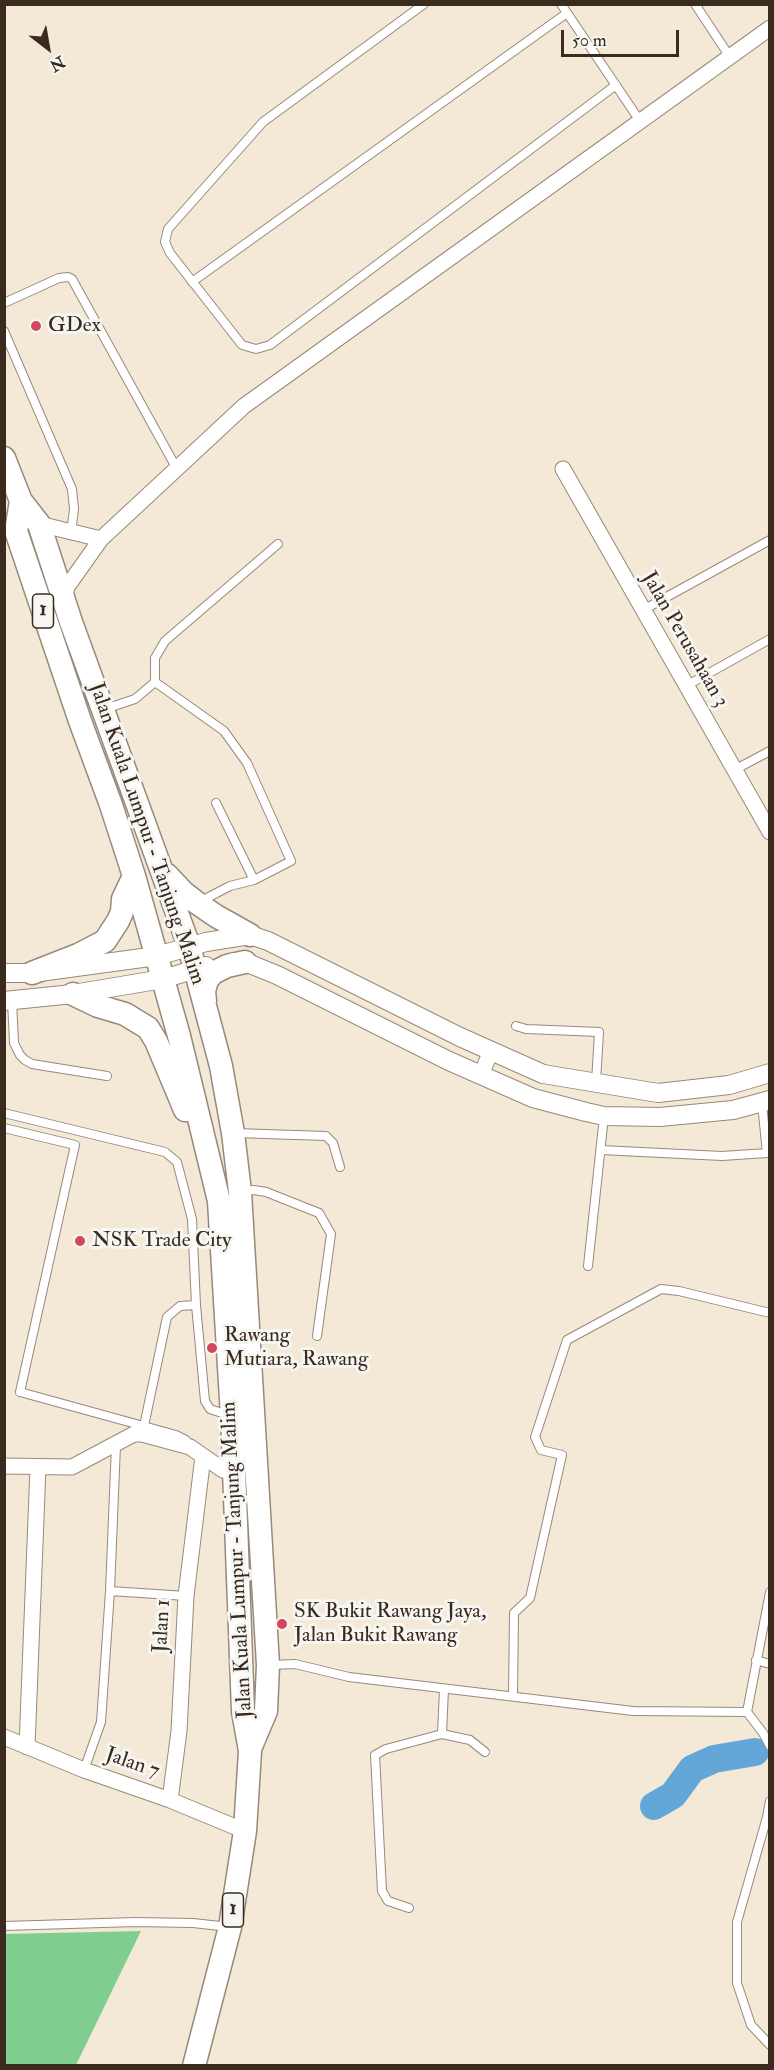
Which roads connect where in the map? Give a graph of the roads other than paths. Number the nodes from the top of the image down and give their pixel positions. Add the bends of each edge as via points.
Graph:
1 (424, 4) edge
2 (561, 4) edge
3 (695, 4) edge
4 (567, 13) junction
5 (770, 28) edge
6 (730, 57) junction
7 (616, 85) junction
8 (640, 121) junction
9 (192, 282) junction
10 (4, 303) edge
11 (4, 331) edge
12 (6, 464) edge
13 (177, 469) junction
14 (563, 469) dead end
15 (21, 501) junction
16 (39, 524) junction
17 (71, 533) junction
18 (101, 539) junction
19 (770, 540) edge
20 (278, 544) dead end
21 (64, 601) junction
22 (643, 610) junction
23 (770, 639) edge
24 (155, 682) junction
25 (686, 686) junction
26 (104, 710) junction
27 (770, 750) edge
28 (734, 770) junction
29 (216, 803) dead end
30 (770, 832) edge
31 (158, 861) junction
32 (134, 876) junction
33 (254, 880) junction
34 (197, 903) junction
35 (250, 935) junction
36 (189, 946) junction
37 (157, 956) junction
38 (245, 962) junction
39 (194, 970) junction
40 (4, 973) edge
41 (32, 973) junction
42 (163, 979) junction
43 (73, 994) junction
44 (8, 1000) edge
45 (205, 1011) junction
46 (516, 1026) dead end
47 (492, 1051) junction
48 (770, 1073) edge
49 (481, 1075) junction
50 (107, 1076) dead end
51 (596, 1084) junction
52 (766, 1101) edge
53 (4, 1113) edge
54 (604, 1116) junction
55 (4, 1128) edge
56 (233, 1133) junction
57 (601, 1150) junction
58 (340, 1167) dead end
59 (240, 1192) junction
60 (219, 1201) junction
61 (588, 1266) dead end
62 (196, 1305) junction
63 (770, 1313) edge
64 (317, 1336) dead end
65 (232, 1416) junction
66 (144, 1426) junction
67 (116, 1445) junction
68 (203, 1456) junction
69 (4, 1466) edge
70 (38, 1467) junction
71 (224, 1474) joint
72 (226, 1488) dead end
73 (227, 1526) dead end
74 (227, 1536) dead end
75 (238, 1574) junction
76 (110, 1591) junction
77 (770, 1592) edge
78 (186, 1596) junction
79 (756, 1660) junction
80 (770, 1664) edge
81 (268, 1665) junction
82 (444, 1689) junction
83 (513, 1696) junction
84 (747, 1712) junction
85 (442, 1734) junction
86 (4, 1737) edge
87 (770, 1746) edge
88 (27, 1747) junction
89 (250, 1751) junction
90 (485, 1752) dead end
91 (84, 1770) junction
92 (170, 1800) junction
93 (770, 1801) edge
94 (245, 1831) junction
95 (409, 1908) dead end
96 (4, 1926) edge
97 (230, 1927) junction
98 (770, 2046) edge
99 (194, 2066) edge

1 - 9 lane via 263,122 171,224 166,235 167,248
2 - 4 lane
3 - 6 lane
4 - 7 lane
4 - 9 lane
5 - 6 street
6 - 8 street
7 - 8 lane
7 - 9 lane via 263,348 242,345
8 - 13 street via 244,406
10 - 13 lane via 59,278 72,279
11 - 17 lane via 72,489
12 - 15 main road, Jalan Kuala Lumpur - Tanjung Malim / 1
13 - 18 street
14 - 22 street, Jalan Perusahaan 3
15 - 16 main road, Jalan Kuala Lumpur - Tanjung Malim / 1
15 - 32 main road, Jalan Kuala Lumpur - Tanjung Malim / 1 via 16,531
16 - 17 street
16 - 21 main road, Jalan Kuala Lumpur - Tanjung Malim / 1
17 - 18 street
18 - 21 street via 67,587
19 - 22 lane
20 - 24 lane via 165,641 155,658
21 - 26 main road, Jalan Kuala Lumpur - Tanjung Malim / 1
22 - 25 street, Jalan Perusahaan 3
23 - 25 lane
24 - 26 lane via 135,699
24 - 33 lane via 224,732 247,763 291,861
25 - 28 street, Jalan Perusahaan 3
26 - 31 main road, Jalan Kuala Lumpur - Tanjung Malim / 1
27 - 28 lane
28 - 30 street, Jalan Perusahaan 3
29 - 33 lane
31 - 34 main road
31 - 36 main road, Jalan Kuala Lumpur - Tanjung Malim / 1
32 - 37 main road, Jalan Kuala Lumpur - Tanjung Malim / 1
32 - 41 main road via 118,921 105,941
33 - 34 lane via 230,886
34 - 35 main road
35 - 36 street
35 - 47 street
36 - 37 street
36 - 39 main road, Jalan Kuala Lumpur - Tanjung Malim / 1
37 - 41 street
37 - 42 main road, Jalan Kuala Lumpur - Tanjung Malim / 1
38 - 39 street via 216,962
38 - 45 main road via 220,969 207,980
38 - 49 street
39 - 42 street
39 - 45 main road, Jalan Kuala Lumpur - Tanjung Malim / 1
40 - 41 street
42 - 43 street
42 - 60 main road, Jalan Kuala Lumpur - Tanjung Malim / 1
43 - 44 street
43 - 60 main road via 137,1019 148,1028 179,1093
44 - 50 lane via 14,1043 25,1060
45 - 56 main road, Jalan Kuala Lumpur - Tanjung Malim / 1 via 221,1066
46 - 51 lane via 599,1032
47 - 49 street
47 - 51 street via 543,1074
48 - 51 street via 729,1084 658,1093
49 - 54 street via 533,1098
52 - 54 street via 734,1110 660,1117
52 - 57 lane via 767,1153 722,1156
53 - 62 lane via 165,1152 177,1162 192,1219
54 - 57 lane
55 - 66 lane via 75,1145 20,1392
56 - 58 lane via 326,1136 333,1143
56 - 59 main road, Jalan Kuala Lumpur - Tanjung Malim / 1
57 - 61 lane
59 - 64 lane via 266,1192 319,1213 331,1234
59 - 81 main road, Jalan Kuala Lumpur - Tanjung Malim / 1
60 - 65 main road, Jalan Kuala Lumpur - Tanjung Malim / 1
62 - 65 lane via 207,1405
62 - 66 lane via 180,1306 170,1312
63 - 83 lane via 660,1289 567,1340 535,1437 541,1450 562,1455 530,1598 514,1614
65 - 75 main road, Jalan Kuala Lumpur - Tanjung Malim / 1
66 - 71 lane via 176,1435 215,1456
67 - 68 street via 134,1434 142,1434 190,1446
67 - 70 street via 72,1467
67 - 76 lane
68 - 71 street
68 - 78 street, Jalan 1
69 - 70 street
70 - 88 street
72 - 73 lane
74 - 75 lane
75 - 89 main road, Jalan Kuala Lumpur - Tanjung Malim / 1 via 243,1711
76 - 78 lane
76 - 91 lane via 101,1722
77 - 79 lane
78 - 92 street, Jalan 1 via 179,1731
79 - 80 lane
79 - 84 lane
81 - 82 lane via 294,1664 349,1677
81 - 89 main road, Jalan Kuala Lumpur - Tanjung Malim / 1 via 266,1711
82 - 83 lane
82 - 85 lane
83 - 84 lane via 633,1711
84 - 87 lane
85 - 90 lane via 470,1740
85 - 95 lane via 375,1755 382,1891 388,1901
86 - 88 street, Jalan 7
88 - 91 street, Jalan 7
89 - 94 main road, Jalan Kuala Lumpur - Tanjung Malim / 1
91 - 92 street, Jalan 7
92 - 94 street, Jalan 7
93 - 98 lane via 737,1922 737,1983 751,2025
94 - 97 main road, Jalan Kuala Lumpur - Tanjung Malim / 1
96 - 97 lane via 135,1922
97 - 99 main road, Jalan Kuala Lumpur - Tanjung Malim / 1

